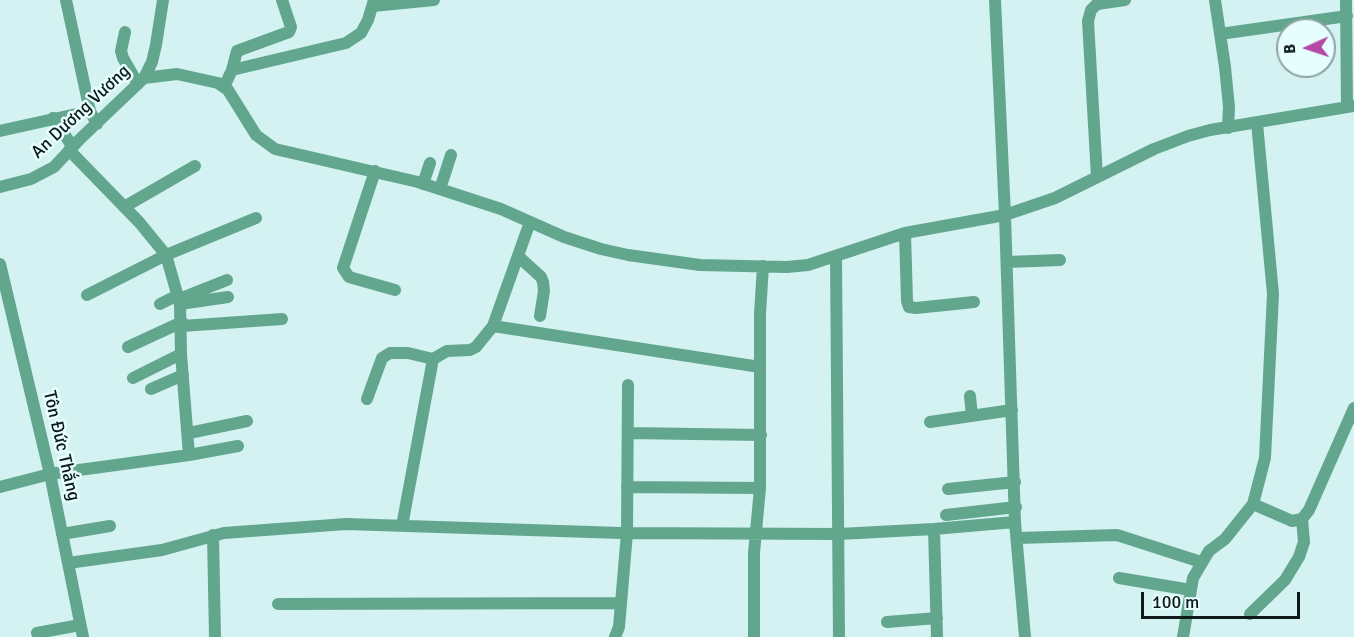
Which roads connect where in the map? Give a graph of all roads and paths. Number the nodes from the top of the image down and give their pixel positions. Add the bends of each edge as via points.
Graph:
1 (66, 0) edge
2 (163, 0) edge
3 (282, 0) edge
4 (433, 0) edge
5 (995, 0) edge
6 (1125, 0) edge
7 (1215, 0) edge
8 (1346, 0) edge
9 (373, 3) edge
10 (1347, 16) junction
11 (125, 32) dead end
12 (1220, 34) junction
13 (232, 70) junction
14 (141, 81) junction
15 (224, 87) junction
16 (1350, 106) edge
17 (90, 111) junction
18 (53, 118) junction
19 (97, 123) junction
20 (1257, 123) junction
21 (1228, 128) junction
22 (0, 131) edge
23 (71, 148) junction
24 (451, 155) dead end
25 (430, 163) dead end
26 (195, 166) dead end
27 (375, 171) junction
28 (1097, 177) junction
29 (423, 183) junction
30 (0, 187) edge
31 (440, 189) junction
32 (124, 207) junction
33 (1005, 215) junction
34 (256, 218) dead end
35 (530, 222) junction
36 (905, 233) junction
37 (166, 255) junction
38 (519, 256) junction
39 (836, 256) junction
40 (1060, 260) dead end
41 (1007, 262) junction
42 (0, 264) edge
43 (763, 266) junction
44 (227, 280) dead end
45 (395, 290) dead end
46 (87, 295) dead end
47 (228, 297) dead end
48 (179, 299) junction
49 (974, 302) dead end
50 (160, 304) dead end
51 (540, 316) dead end
52 (282, 319) dead end
53 (182, 324) junction
54 (493, 326) junction
55 (128, 347) dead end
56 (182, 354) junction
57 (433, 358) junction
58 (760, 367) junction
59 (183, 375) junction
60 (133, 378) dead end
61 (628, 385) dead end
62 (151, 389) dead end
63 (970, 396) dead end
64 (367, 399) dead end
65 (1354, 408) edge
66 (1012, 410) junction
67 (972, 416) junction
68 (247, 421) dead end
69 (930, 422) dead end
70 (189, 433) junction
71 (628, 433) junction
72 (761, 435) junction
73 (238, 446) dead end
74 (189, 455) junction
75 (50, 474) junction
76 (1015, 482) junction
77 (0, 487) edge
78 (627, 487) junction
79 (760, 488) junction
80 (948, 489) dead end
81 (1253, 504) junction
82 (1016, 507) junction
83 (946, 515) dead end
84 (1302, 519) junction
85 (1015, 522) junction
86 (110, 526) dead end
87 (402, 526) junction
88 (934, 529) junction
89 (627, 533) junction
90 (62, 534) junction
91 (755, 534) junction
92 (839, 534) junction
93 (213, 535) junction
94 (1018, 538) junction
95 (1201, 562) junction
96 (68, 563) junction
97 (1119, 578) dead end
98 (1191, 590) junction
99 (621, 603) junction
100 (278, 604) dead end
101 (1250, 614) dead end
102 (937, 618) junction
103 (887, 622) dead end
104 (81, 631) edge
105 (37, 633) dead end
106 (214, 637) edge
107 (615, 637) edge
108 (754, 637) edge
109 (839, 637) edge
110 (937, 637) edge
111 (1025, 637) edge
112 (1184, 637) edge

1 - 17 street
2 - 14 street, An Dương Vương via 152,62
3 - 13 street via 291,27 289,32 237,51
4 - 9 street
5 - 33 street
6 - 28 street via 1097,4 1088,21
7 - 12 street
8 - 10 street
9 - 13 street via 361,33 346,43
10 - 12 street
10 - 16 street
11 - 14 street via 123,58
12 - 21 street
13 - 15 street
14 - 15 street via 177,74
14 - 19 street, An Dương Vương
15 - 27 street via 246,122 270,147
16 - 20 street
17 - 18 street
17 - 19 street
18 - 22 street
18 - 23 street
19 - 23 street, An Dương Vương
20 - 21 street
20 - 81 street via 1273,294 1265,458
21 - 28 street via 1180,140
23 - 30 street, An Dương Vương via 43,174
23 - 32 street
24 - 31 street
25 - 29 street
26 - 32 street
27 - 29 street
27 - 45 street via 343,268 349,277
28 - 33 street via 1055,198
29 - 31 street
31 - 35 street
32 - 37 street
33 - 36 street
33 - 41 street
34 - 37 street
35 - 38 street
35 - 43 street via 564,237 628,255 700,265
36 - 39 street
36 - 49 street via 909,307
37 - 46 street
37 - 48 street
38 - 51 street via 543,282
38 - 54 street
39 - 43 street via 808,265
39 - 92 street
40 - 41 street
41 - 66 street
42 - 75 street, Tôn Đức Thắng
43 - 58 street
44 - 48 street
47 - 48 street
48 - 50 street
48 - 53 street
52 - 53 street
53 - 55 street
53 - 56 street
54 - 57 street via 476,347 447,351
54 - 58 street
56 - 59 street
56 - 60 street
57 - 64 street via 390,352 382,358
57 - 87 street
58 - 72 street
59 - 62 street
59 - 70 street
61 - 71 street
63 - 67 street
65 - 84 street
66 - 67 street
66 - 76 street
67 - 69 street
68 - 70 street
70 - 74 street
71 - 72 street
71 - 78 street
72 - 79 street
73 - 74 street
74 - 75 street
75 - 77 street
75 - 90 street, Tôn Đức Thắng
76 - 80 street
76 - 82 street
78 - 79 street
78 - 89 street
79 - 91 street
81 - 84 street via 1292,521
81 - 95 street
82 - 83 street
82 - 85 street
84 - 101 street via 1304,542 1299,557 1286,580
85 - 88 street
85 - 94 street
86 - 90 street
87 - 89 street
87 - 93 street via 346,524
88 - 92 street
88 - 102 street
89 - 91 street
89 - 99 street
90 - 96 street, Tôn Đức Thắng
91 - 92 street
91 - 108 street
92 - 109 street
93 - 96 street via 162,550
93 - 106 street
94 - 95 street via 1117,535
94 - 111 street
95 - 98 street
96 - 104 street, Tôn Đức Thắng
97 - 98 street
98 - 112 street
99 - 100 street
99 - 107 street
102 - 103 street
102 - 110 street
104 - 105 street

